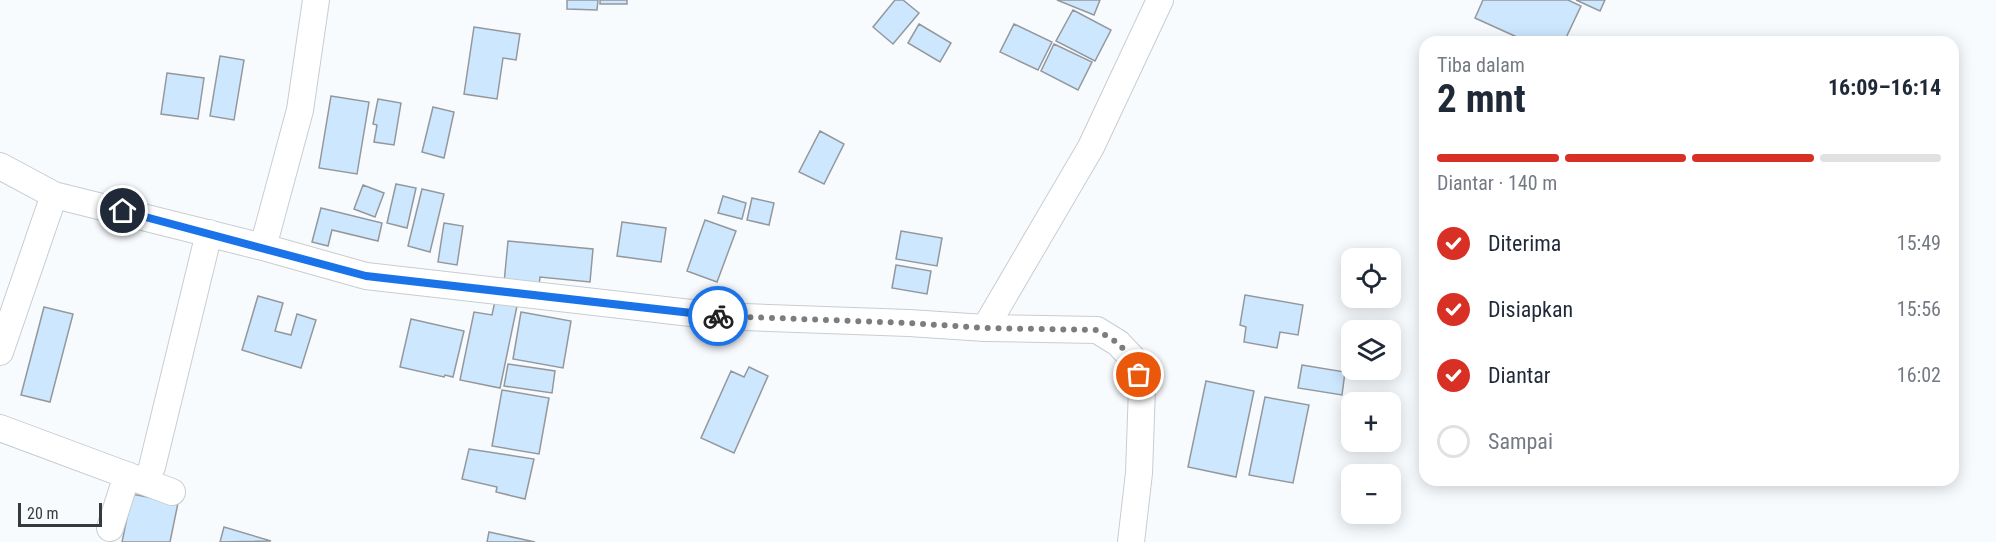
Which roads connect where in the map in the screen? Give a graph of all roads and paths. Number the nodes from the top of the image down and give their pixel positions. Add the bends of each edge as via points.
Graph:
1 (316, 0) edge
2 (1160, 0) edge
3 (0, 166) edge
4 (54, 195) junction
5 (209, 233) junction
6 (263, 247) junction
7 (985, 328) junction
8 (0, 352) edge
9 (0, 428) edge
10 (152, 467) dead end
11 (127, 475) junction
12 (172, 492) dead end
13 (110, 528) dead end
14 (1131, 542) edge

1 - 6 street via 300,110
2 - 7 street via 1091,147
3 - 4 street
4 - 5 street
4 - 8 street
5 - 6 street
5 - 10 street
6 - 7 street via 366,276 717,316
7 - 14 street via 1097,330 1118,343 1136,363 1143,414
9 - 11 street
11 - 12 street
11 - 13 street

